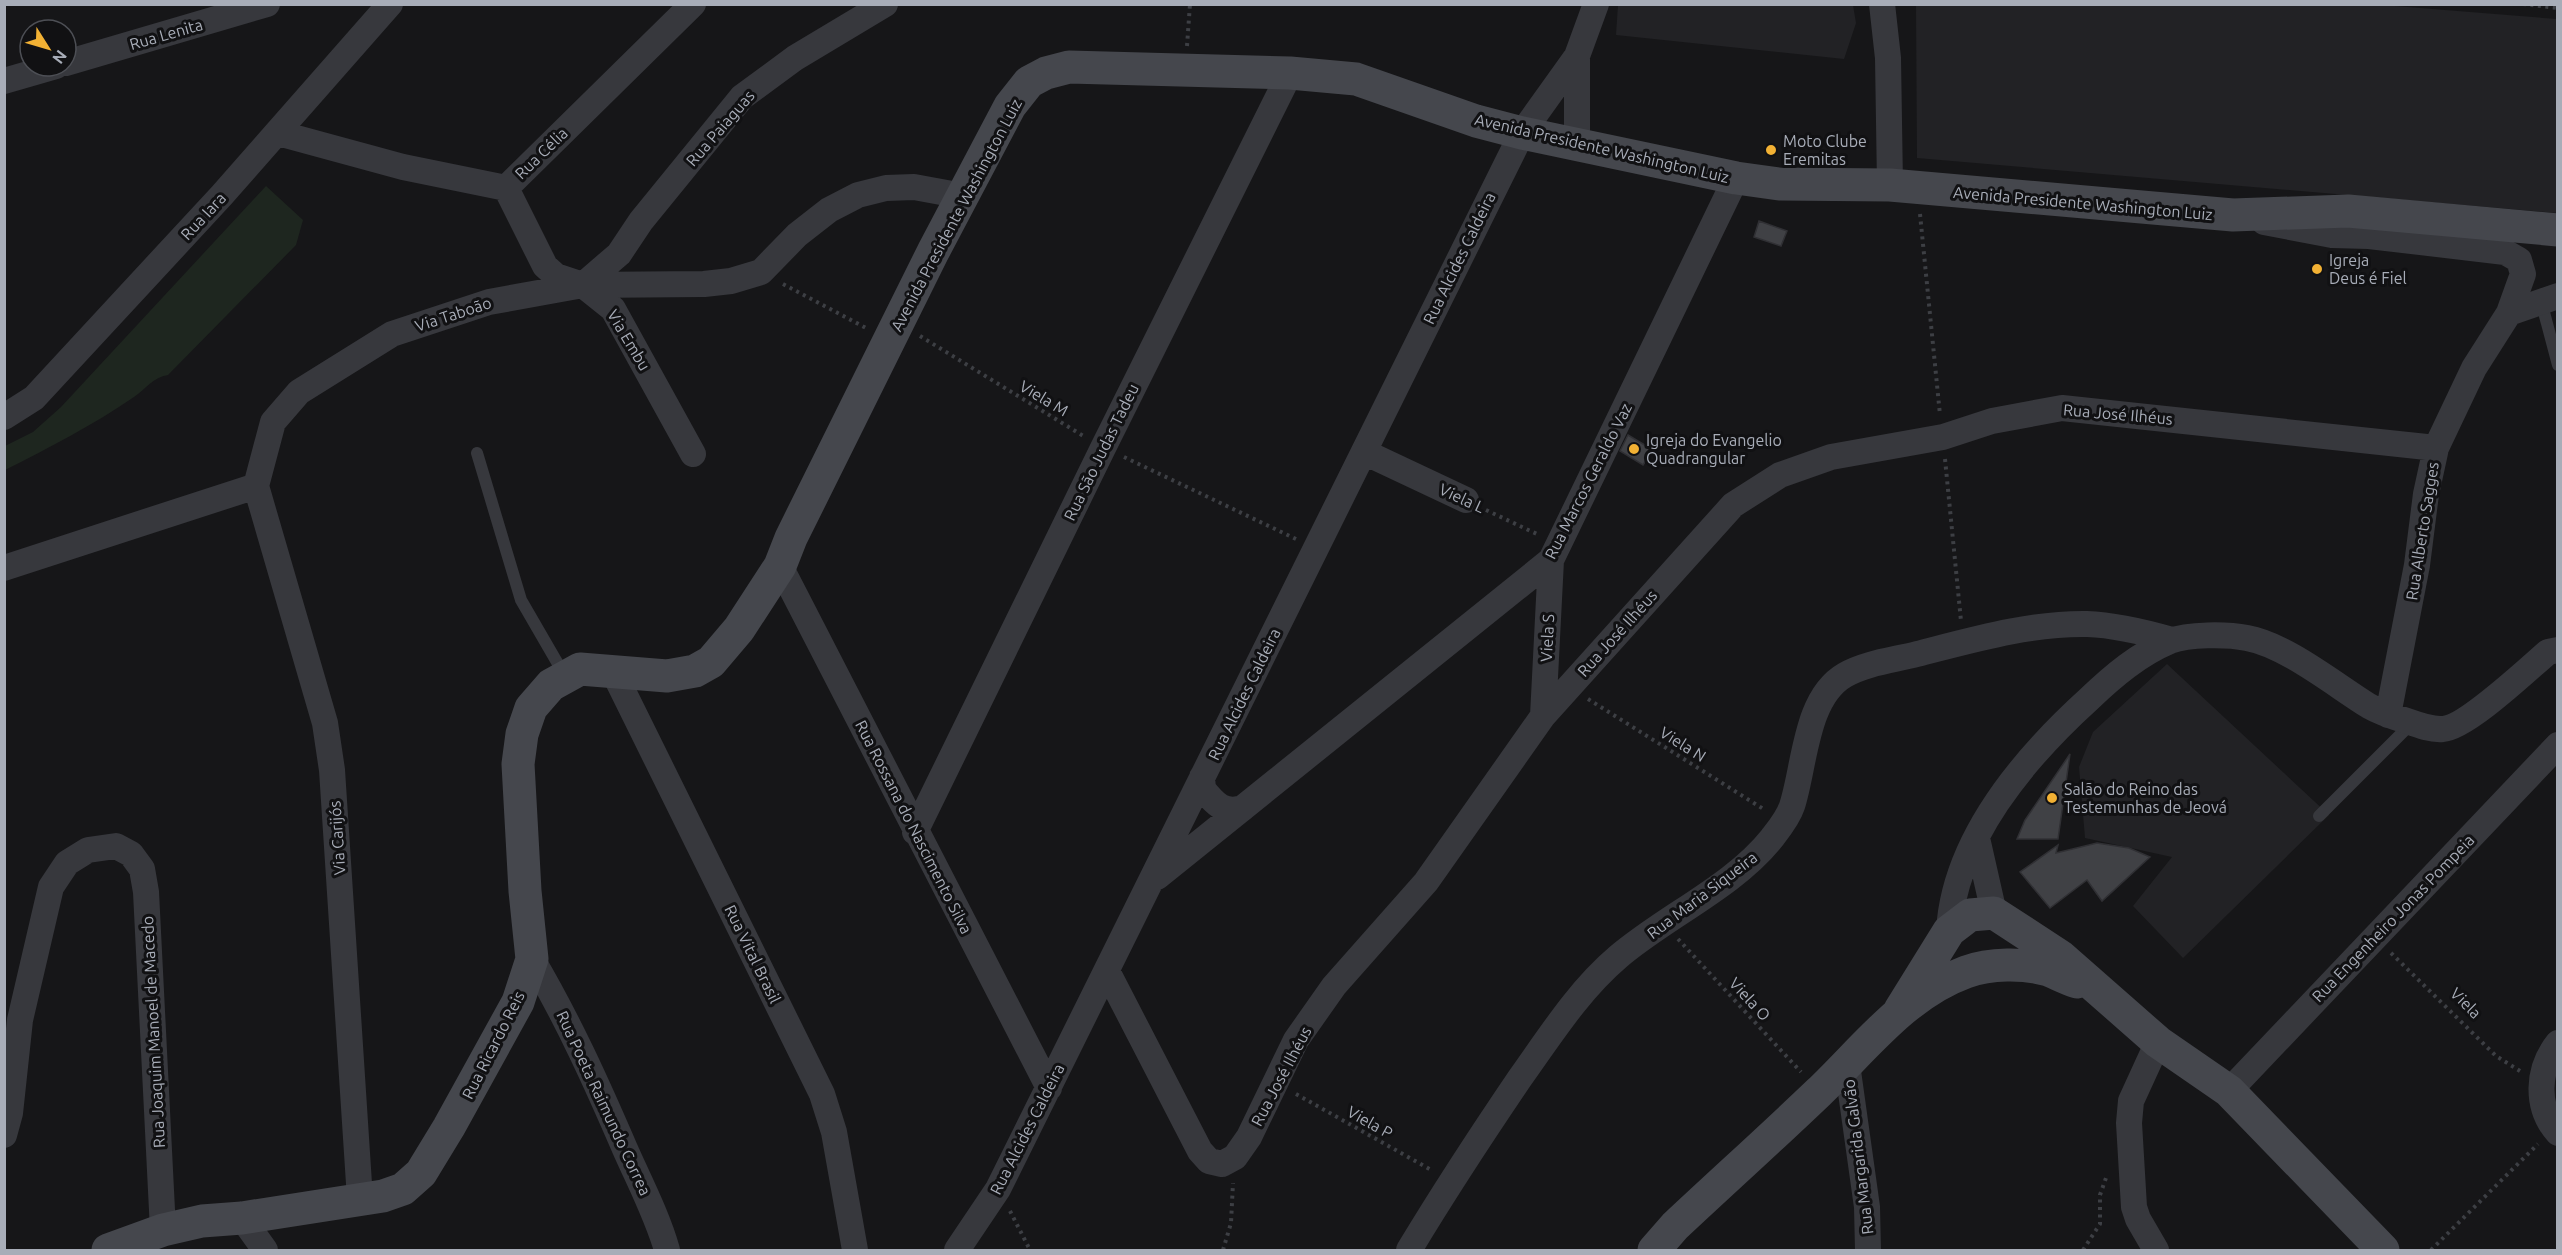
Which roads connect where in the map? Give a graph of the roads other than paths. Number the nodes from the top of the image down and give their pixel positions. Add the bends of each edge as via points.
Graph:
1 (267, 4) edge
2 (390, 4) edge
3 (693, 4) edge
4 (885, 4) edge
5 (1596, 4) edge
6 (1882, 4) edge
7 (1577, 56) junction
8 (78, 59) edge
9 (1290, 73) junction
10 (1522, 132) junction
11 (278, 133) junction
12 (1577, 145) junction
13 (1736, 178) junction
14 (1890, 186) junction
15 (506, 188) junction
16 (963, 196) junction
17 (2233, 215) junction
18 (2558, 230) edge
19 (583, 285) junction
20 (2549, 298) edge
21 (2509, 313) junction
22 (2558, 365) edge
23 (4, 417) edge
24 (2436, 448) junction
25 (1364, 452) junction
26 (477, 453) dead end
27 (693, 454) dead end
28 (256, 486) junction
29 (1466, 500) road end
30 (1555, 552) junction
31 (780, 566) junction
32 (4, 568) edge
33 (2172, 640) junction
34 (2558, 650) edge
35 (711, 662) joint
36 (613, 671) junction
37 (566, 677) junction
38 (1543, 716) junction
39 (2400, 719) junction
40 (2558, 745) edge
41 (1203, 777) junction
42 (1243, 808) junction
43 (2319, 816) dead end
44 (915, 832) junction
45 (1977, 838) junction
46 (1150, 883) junction
47 (1994, 913) junction
48 (1949, 931) junction
49 (532, 959) junction
50 (1980, 969) junction
51 (1107, 971) junction
52 (2096, 989) junction
53 (1900, 1010) junction
54 (2158, 1042) junction
55 (2558, 1043) edge
56 (1847, 1064) junction
57 (1049, 1088) junction
58 (2229, 1091) junction
59 (2556, 1131) edge
60 (4, 1135) edge
61 (360, 1199) junction
62 (242, 1218) junction
63 (163, 1230) junction
64 (108, 1251) edge
65 (266, 1251) edge
66 (667, 1251) edge
67 (855, 1251) edge
68 (957, 1251) edge
69 (1409, 1251) edge
70 (1654, 1251) edge
71 (1868, 1251) edge
72 (2156, 1251) edge
73 (2383, 1251) edge

1 - 8 street, Rua Lenita
2 - 11 street, Rua Iara
3 - 15 street, Rua Célia
4 - 19 street, Rua Paiaguas via 795,58 742,97 641,221 619,254
5 - 7 street
6 - 14 street via 1888,58
7 - 10 street
7 - 12 street
9 - 10 street, Avenida Presidente Washington Luiz via 1356,79 1476,121
9 - 16 street, Avenida Presidente Washington Luiz via 1069,67 1046,73 1029,82 1010,106
9 - 44 street, Rua São Judas Tadeu
10 - 12 street, Avenida Presidente Washington Luiz
10 - 25 street, Rua Alcides Caldeira
11 - 15 street, Rua Célia via 404,167
11 - 23 street, Rua Iara via 34,398
12 - 13 street, Avenida Presidente Washington Luiz
13 - 14 street, Avenida Presidente Washington Luiz via 1779,184
13 - 30 street, Rua Marcos Geraldo Vaz
14 - 17 street, Avenida Presidente Washington Luiz
15 - 19 street, Via Embu via 545,266 556,276
16 - 19 street, Via Taboão via 914,187 858,195 829,210 797,235 761,272 731,281
16 - 31 street, Avenida Presidente Washington Luiz via 790,538
17 - 18 street, Avenida Presidente Washington Luiz via 2348,212
17 - 21 street, Rua Alberto Sagges via 2331,235 2505,252 2519,260 2523,274
19 - 27 street, Via Embu via 613,309
19 - 28 street, Via Taboão via 489,302 392,334 317,380 299,392 273,422
20 - 21 street
20 - 22 lane
21 - 24 street, Rua Alberto Sagges via 2474,368
24 - 38 street, Rua José Ilhéus via 2062,408 1943,437 1831,457 1780,475 1733,505
24 - 39 street, Rua Alberto Sagges via 2426,494
25 - 29 street, Viela L
25 - 41 street, Rua Alcides Caldeira
26 - 37 lane via 521,600
28 - 32 street
28 - 61 street, Via Carijós via 325,723 332,770
30 - 38 street, Viela S
30 - 42 street, Rua Marcos Geraldo Vaz
31 - 35 street, Avenida Presidente Washington Luiz via 739,629
31 - 44 street, Rua Rossana do Nascimento Silva
33 - 39 street via 2216,635 2248,638 2286,653 2371,707
33 - 45 street via 2136,659 2057,727 2010,782
33 - 69 street, Rua Maria Siqueira via 2115,626 2085,624 2030,629 1963,641 1846,674 1828,687 1815,713 1791,808 1764,849 1618,957 1582,993 1534,1058
34 - 39 street via 2548,652 2463,722 2444,729
35 - 36 street, Rua Ricardo Reis via 667,676
36 - 37 street, Rua Ricardo Reis via 580,669
36 - 67 street, Rua Vital Brasil via 822,1094 834,1132
37 - 49 street, Rua Ricardo Reis via 551,685 531,708 521,744 519,800
38 - 51 street, Rua José Ilhéus via 1426,882 1334,986 1296,1040 1249,1137 1235,1157 1222,1164 1209,1161 1200,1151
39 - 43 lane
40 - 58 street, Rua Engenheiro Jonas Pompeia
41 - 42 street via 1203,789 1223,809
41 - 46 street, Rua Alcides Caldeira
42 - 46 street, Rua Marcos Geraldo Vaz
44 - 57 street, Rua Rossana do Nascimento Silva
45 - 47 street
45 - 48 street via 1953,896
46 - 51 street, Rua Alcides Caldeira
47 - 48 street via 1970,915
47 - 50 street via 2000,926 2000,956
47 - 52 street via 2060,956
48 - 50 street via 1957,953
48 - 53 street
49 - 61 street, Rua Ricardo Reis via 518,1002 421,1173 403,1190
49 - 66 street, Rua Poeta Raimundo Correa via 559,1004 596,1083 660,1224
50 - 52 street via 2026,966
50 - 53 street via 1939,985
51 - 57 street, Rua Alcides Caldeira
52 - 54 street
53 - 56 street
54 - 58 street
54 - 72 street via 2131,1101 2129,1131 2134,1207
55 - 59 street via 2544,1065 2541,1084 2541,1096
56 - 70 street via 1675,1226
56 - 71 street, Rua Margarida Galvão via 1867,1207
57 - 68 street, Rua Alcides Caldeira via 998,1189
58 - 73 street
60 - 63 street, Rua Joaquim Manoel de Macedo via 20,1020 51,886 67,863 88,850 116,846 131,854 142,869 146,892
61 - 62 street, Rua Ricardo Reis
62 - 63 street, Rua Ricardo Reis via 202,1221
62 - 65 street
63 - 64 street, Rua Ricardo Reis

